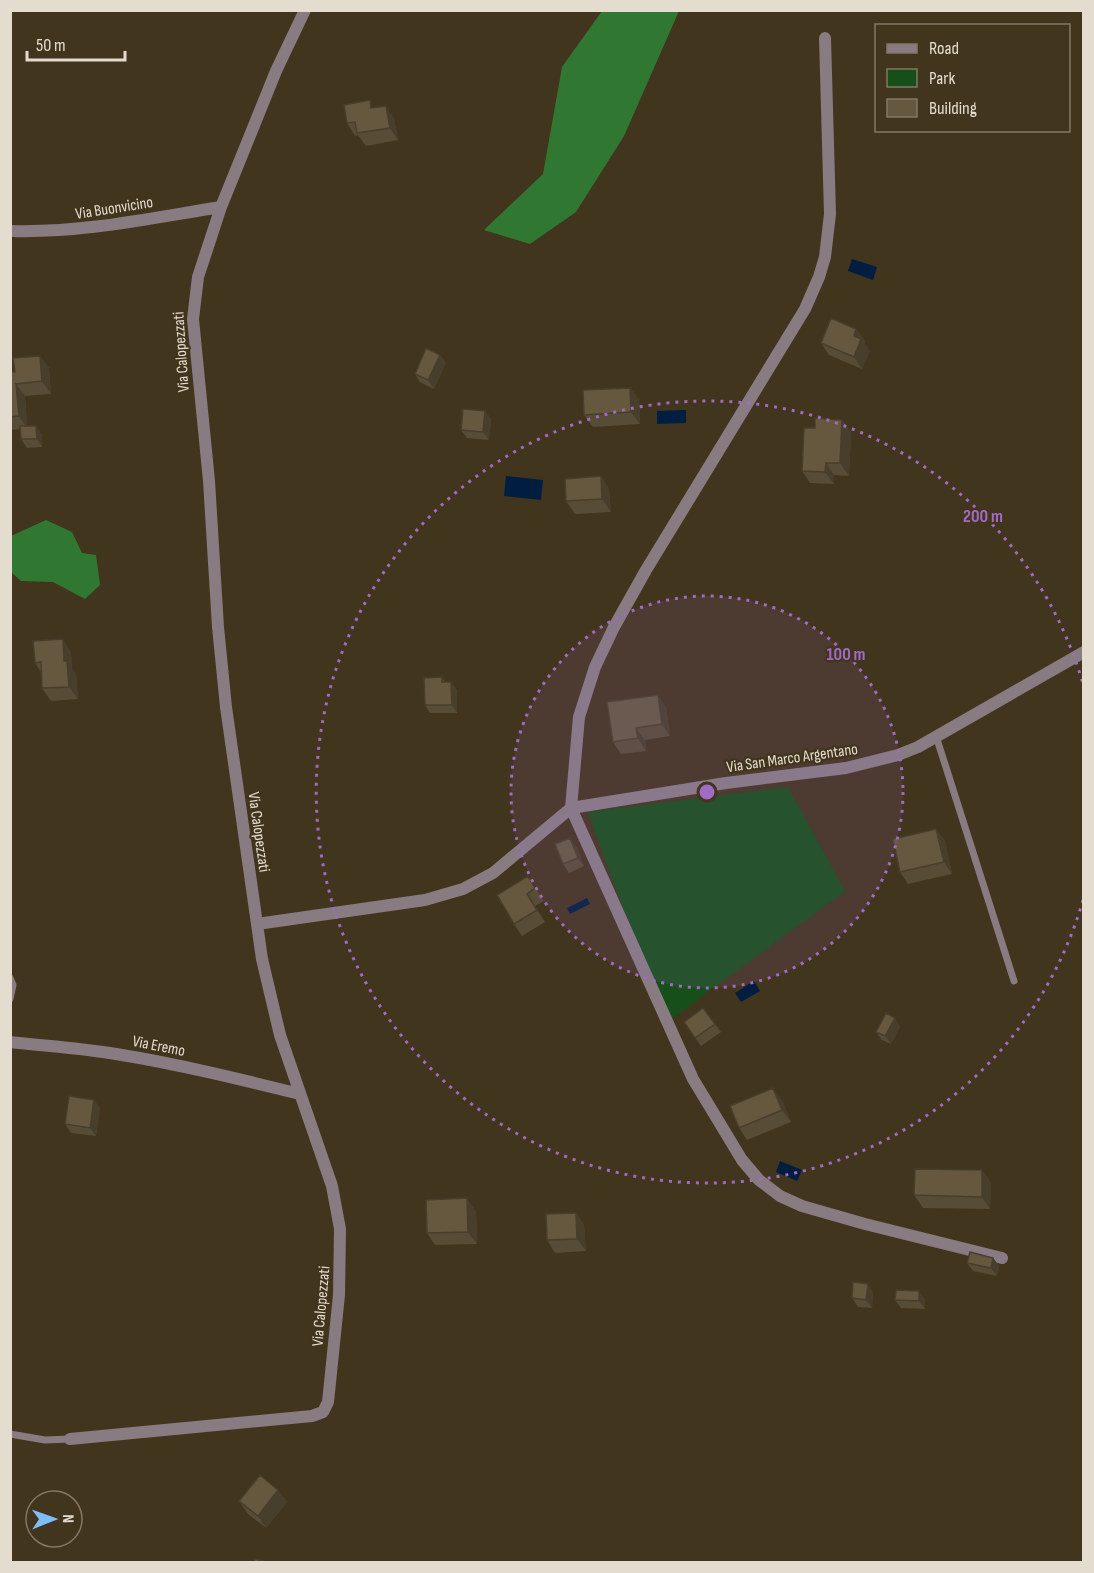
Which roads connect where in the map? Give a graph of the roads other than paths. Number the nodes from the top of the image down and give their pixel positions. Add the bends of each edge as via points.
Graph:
1 (305, 10) edge
2 (825, 38) dead end
3 (221, 207) junction
4 (12, 231) dead end
5 (1083, 652) edge
6 (936, 736) junction
7 (571, 808) junction
8 (257, 924) junction
9 (10, 978) edge
10 (1014, 981) dead end
11 (10, 999) edge
12 (10, 1042) edge
13 (300, 1094) junction
14 (1002, 1258) dead end
15 (10, 1434) edge
16 (70, 1439) joint

1 - 3 street, Via Calopezzati
2 - 7 street via 830,214 819,277 796,325 646,570 606,643 582,705
3 - 4 street, Via Buonvicino via 85,229
3 - 8 street, Via Calopezzati via 198,277 193,330 226,707
5 - 6 street, Via San Marco Argentano
6 - 7 street, Via San Marco Argentano via 898,755 846,768
6 - 10 lane
7 - 8 street via 493,873 463,889 425,900
7 - 14 street via 693,1079 742,1160 759,1180 802,1206
8 - 13 street, Via Calopezzati via 273,1010
9 - 11 lane
12 - 13 street, Via Eremo via 153,1060
13 - 16 street, Via Calopezzati via 329,1178 340,1229 339,1295 326,1408 312,1416
15 - 16 lane via 45,1440

